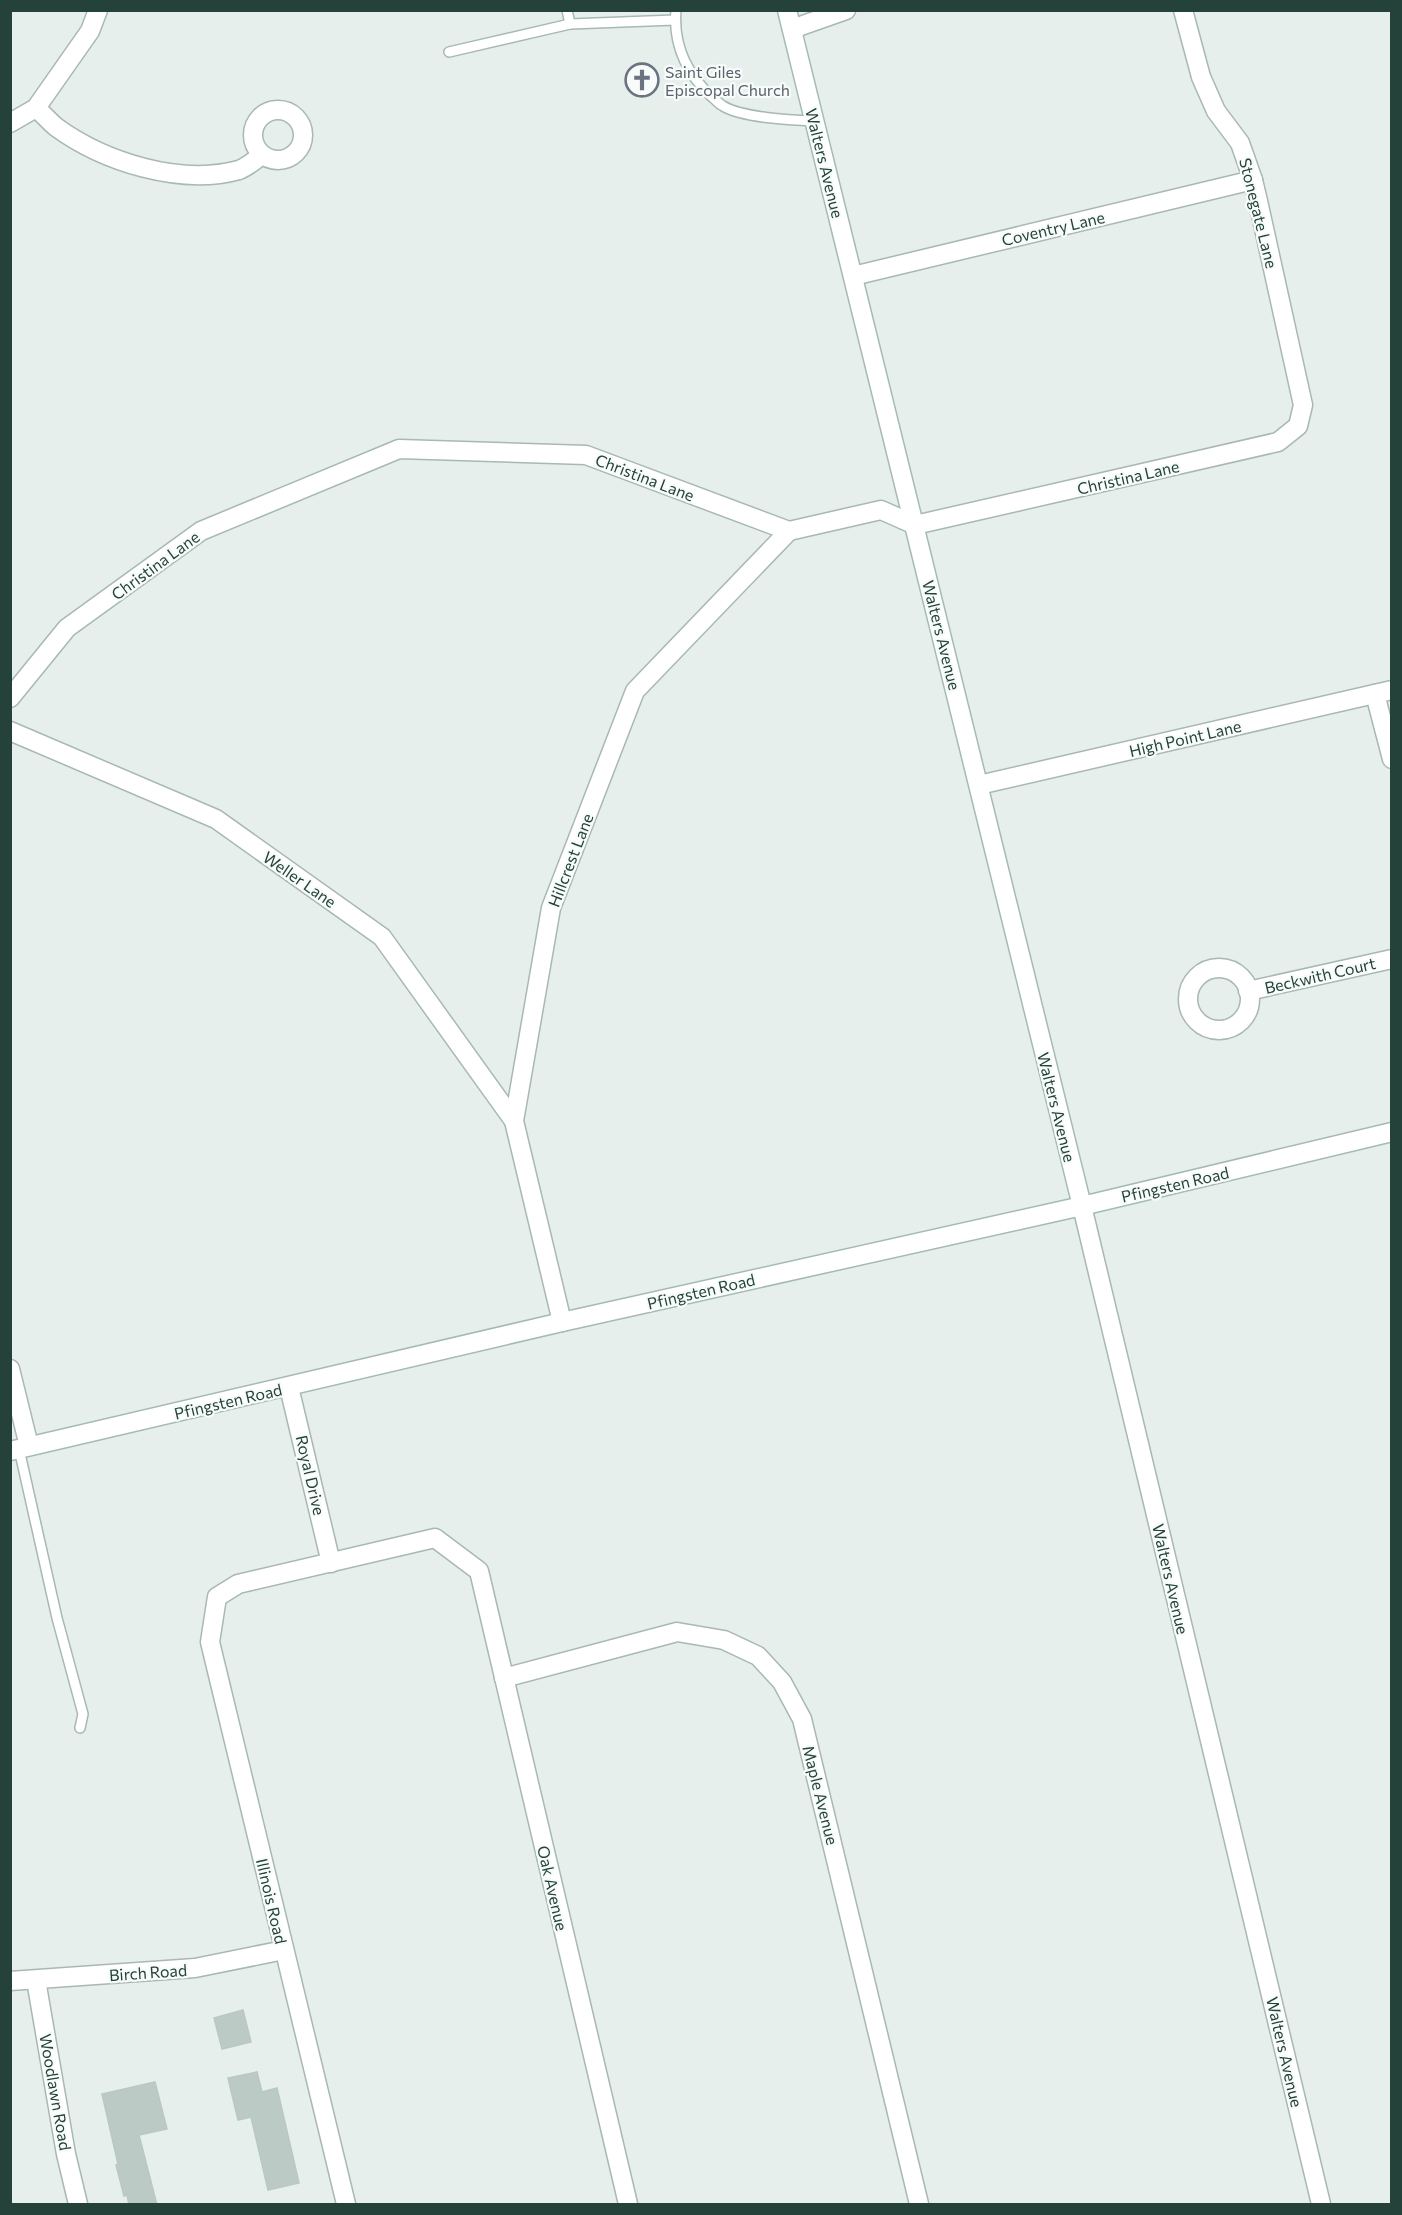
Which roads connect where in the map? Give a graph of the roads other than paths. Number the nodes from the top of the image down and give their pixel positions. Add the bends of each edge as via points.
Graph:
1 (98, 10) edge
2 (567, 10) edge
3 (788, 10) edge
4 (846, 10) edge
5 (1183, 10) edge
6 (675, 15) edge
7 (570, 24) junction
8 (792, 29) junction
9 (449, 52) dead end
10 (36, 108) junction
11 (815, 121) junction
12 (10, 123) edge
13 (262, 156) dead end
14 (1253, 180) junction
15 (853, 276) junction
16 (1298, 426) joint
17 (915, 525) junction
18 (789, 531) junction
19 (1383, 692) edge
20 (10, 698) edge
21 (10, 731) edge
22 (1392, 759) edge
23 (979, 785) junction
24 (1392, 959) edge
25 (1248, 991) dead end
26 (514, 1121) junction
27 (1392, 1132) edge
28 (1082, 1206) junction
29 (562, 1322) junction
30 (10, 1369) edge
31 (290, 1387) junction
32 (20, 1449) edge
33 (332, 1563) junction
34 (504, 1678) junction
35 (80, 1728) dead end
36 (284, 1950) junction
37 (36, 1980) junction
38 (10, 1981) edge
39 (78, 2205) edge
40 (346, 2205) edge
41 (628, 2205) edge
42 (919, 2205) edge
43 (1321, 2205) edge

1 - 10 street via 90,31
2 - 7 lane
3 - 8 street, Walters Avenue
4 - 8 street
5 - 14 street, Stonegate Lane via 1201,77 1216,111 1240,143
6 - 7 lane
6 - 11 lane via 675,32 685,64 703,89 723,106 783,120
7 - 9 lane
8 - 11 street, Walters Avenue
10 - 12 street
10 - 13 street via 56,127 104,154 154,171 206,176 241,169
11 - 15 street, Walters Avenue
14 - 15 street, Coventry Lane
14 - 16 street, Stonegate Lane via 1303,405
15 - 17 street, Walters Avenue
16 - 17 street, Christina Lane via 1278,442
17 - 18 street via 881,510
17 - 23 street, Walters Avenue
18 - 20 street, Christina Lane via 586,455 399,449 201,531 67,628
18 - 26 street, Hillcrest Lane via 635,691 551,908
19 - 22 street
19 - 23 street, High Point Lane
21 - 26 street, Weller Lane via 216,819 382,937
23 - 28 street, Walters Avenue
24 - 25 street, Beckwith Court
26 - 29 street, Hillcrest Lane
27 - 28 street, Pfingsten Road
28 - 29 street, Pfingsten Road
28 - 43 street, Walters Avenue
29 - 31 street, Pfingsten Road
30 - 32 street
31 - 32 street, Pfingsten Road
31 - 33 street, Royal Drive
32 - 35 lane via 57,1618 83,1714
33 - 34 street, Oak Avenue via 435,1538 479,1570
33 - 36 street, Illinois Road via 238,1584 217,1597 210,1642
34 - 41 street, Oak Avenue
34 - 42 street, Maple Avenue via 677,1632 724,1640 759,1656 782,1682 802,1719
36 - 37 street, Birch Road via 195,1968
36 - 40 street, Illinois Road
37 - 38 street, Birch Road
37 - 39 street, Woodlawn Road

